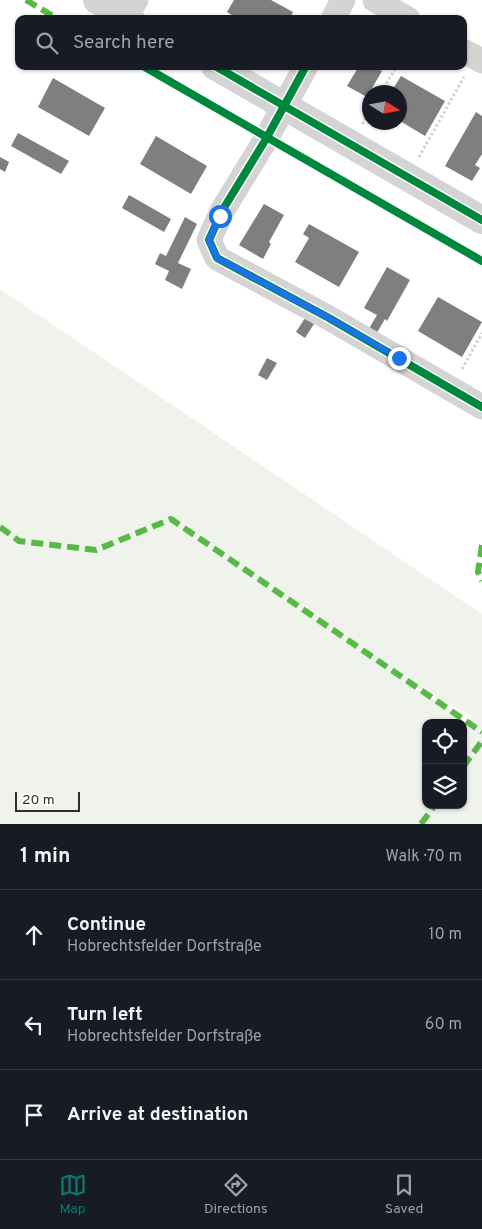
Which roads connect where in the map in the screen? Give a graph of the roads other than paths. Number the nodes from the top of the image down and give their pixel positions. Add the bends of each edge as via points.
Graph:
1 (97, 0) edge
2 (343, 0) edge
3 (375, 0) edge
4 (131, 12) edge
5 (335, 15) edge
6 (401, 15) edge
7 (221, 70) edge
8 (304, 70) edge
9 (284, 105) junction
10 (482, 220) edge
11 (482, 407) edge

1 - 4 street
2 - 5 street
3 - 6 street
7 - 9 street
8 - 9 street
9 - 10 street
9 - 11 street via 222,211 209,240 217,258 329,318

